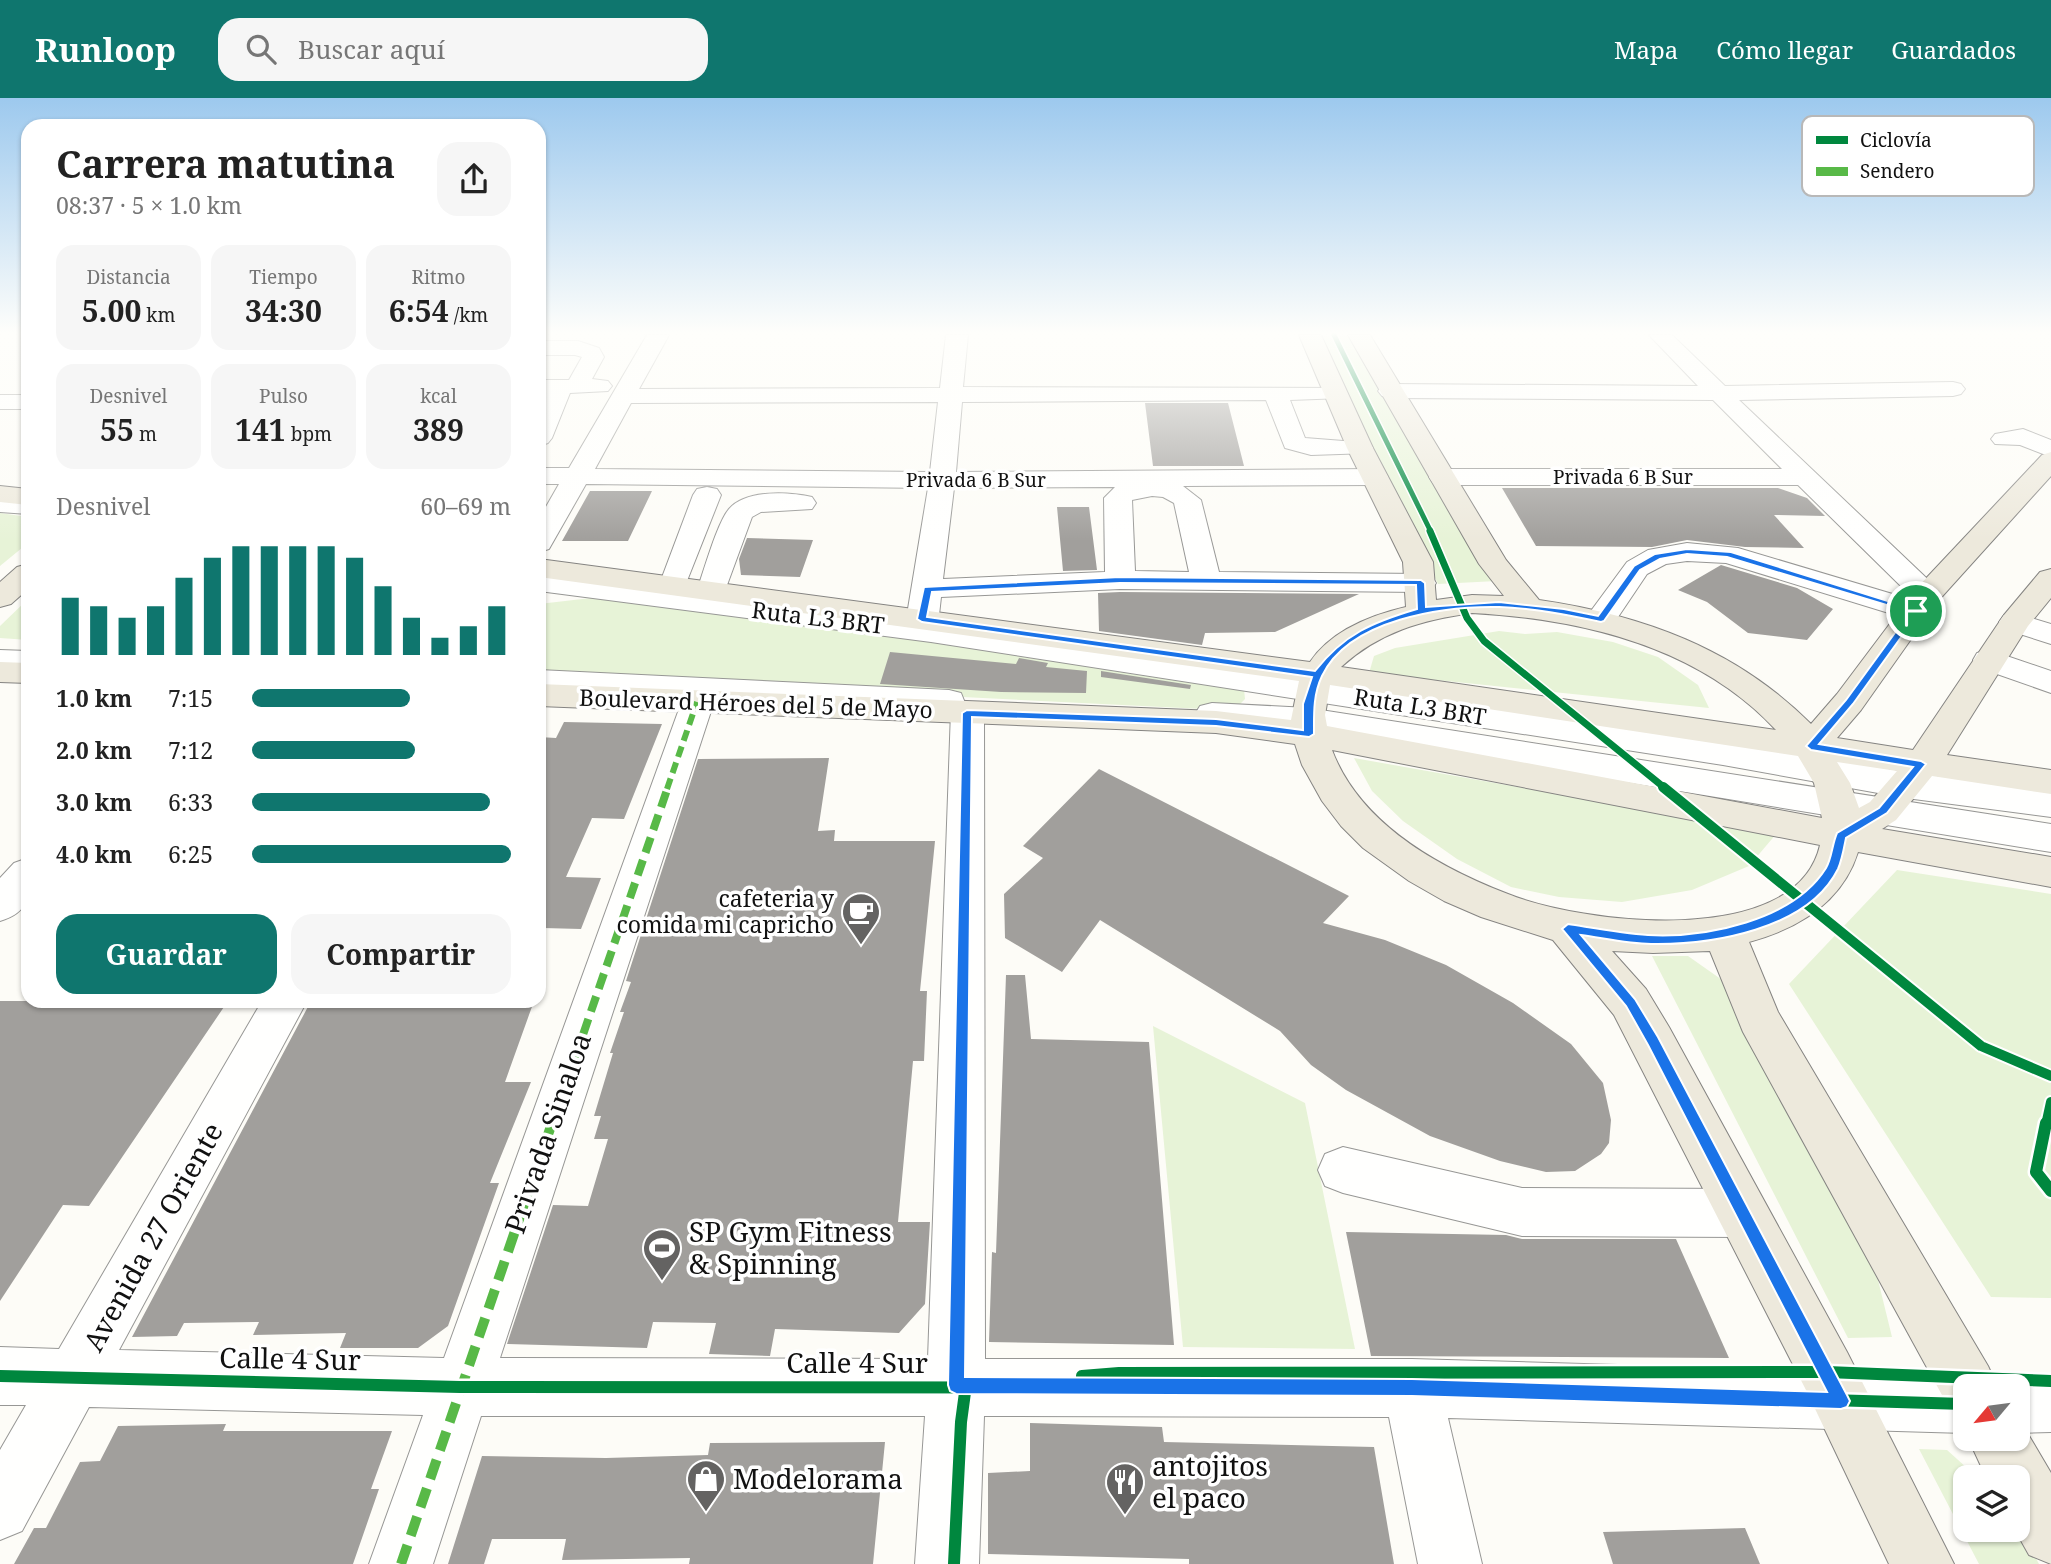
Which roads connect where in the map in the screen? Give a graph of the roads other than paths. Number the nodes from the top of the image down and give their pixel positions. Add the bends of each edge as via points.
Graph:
1 (553, 403) edge
2 (619, 403) edge
3 (950, 403) edge
4 (1279, 403) edge
5 (1340, 403) edge
6 (1398, 403) edge
7 (1729, 403) edge
8 (546, 420) edge
9 (2004, 439) dead end
10 (1360, 448) junction
11 (2051, 449) edge
12 (2051, 460) edge
13 (546, 476) edge
14 (578, 476) junction
15 (1375, 477) junction
16 (1442, 477) junction
17 (1804, 477) junction
18 (942, 480) junction
19 (0, 494) edge
20 (708, 495) dead end
21 (21, 496) edge
22 (0, 503) edge
23 (802, 503) dead end
24 (21, 505) edge
25 (546, 524) edge
26 (546, 569) edge
27 (2051, 578) edge
28 (21, 579) edge
29 (1206, 579) junction
30 (1120, 580) junction
31 (546, 583) edge
32 (672, 586) junction
33 (712, 590) junction
34 (1421, 597) junction
35 (0, 598) edge
36 (1921, 603) junction
37 (925, 604) junction
38 (1528, 606) junction
39 (1601, 619) junction
40 (2015, 622) junction
41 (2051, 634) edge
42 (0, 660) edge
43 (1989, 660) junction
44 (21, 661) edge
45 (0, 672) edge
46 (21, 673) edge
47 (546, 680) edge
48 (2051, 683) edge
49 (546, 695) edge
50 (697, 702) junction
51 (1311, 704) junction
52 (967, 713) junction
53 (1819, 759) junction
54 (2051, 782) edge
55 (1903, 787) junction
56 (2051, 804) edge
57 (1841, 821) junction
58 (2051, 838) edge
59 (2051, 872) edge
60 (21, 881) edge
61 (0, 906) edge
62 (1568, 929) junction
63 (1724, 934) junction
64 (281, 1008) edge
65 (1343, 1170) dead end
66 (1742, 1213) junction
67 (1961, 1374) edge
68 (0, 1376) edge
69 (75, 1377) junction
70 (956, 1385) junction
71 (460, 1387) junction
72 (1412, 1388) junction
73 (1841, 1401) junction
74 (2051, 1403) edge
75 (1953, 1404) edge
76 (2030, 1404) edge
77 (2004, 1451) edge
78 (0, 1509) edge
79 (2051, 1533) edge
80 (401, 1564) edge
81 (947, 1564) edge
82 (1450, 1564) edge
83 (1922, 1564) edge

1 - 8 street
2 - 14 street
3 - 18 street
4 - 10 street via 1294,443
5 - 10 main road
6 - 16 main road
7 - 17 street
9 - 11 street via 2023,437
10 - 15 main road
12 - 36 main road
13 - 14 street, Privada 6 B Sur
14 - 18 street, Privada 6 B Sur
14 - 25 street
15 - 18 street, Privada 6 B Sur
15 - 34 main road via 1418,562
16 - 17 street, Privada 6 B Sur
16 - 38 main road via 1494,564
17 - 36 street
18 - 37 street
19 - 21 main road
20 - 32 street
22 - 24 street
23 - 33 street via 762,503 743,509
26 - 32 main road, Boulevard Héroes del 5 de Mayo
27 - 40 main road
28 - 35 main road
29 - 30 street
29 - 30 street via 1186,499 1176,491 1138,489 1118,498
29 - 34 street
30 - 37 street
31 - 51 street, Ruta L3 BRT via 931,632
32 - 33 main road, Boulevard Héroes del 5 de Mayo
33 - 37 main road, Boulevard Héroes del 5 de Mayo
34 - 38 main road
34 - 51 main road via 1335,653
36 - 39 street via 1728,554 1687,552 1658,556 1637,568
36 - 53 main road via 1849,702
37 - 51 main road, Boulevard Héroes del 5 de Mayo
38 - 39 main road
39 - 53 main road via 1697,656 1741,682 1780,712
40 - 41 street
40 - 43 main road
42 - 44 street
43 - 48 street
43 - 55 main road
45 - 46 main road
47 - 51 street
49 - 50 main road, Boulevard Héroes del 5 de Mayo
50 - 52 main road, Boulevard Héroes del 5 de Mayo
50 - 71 street, Privada Sinaloa
51 - 52 main road, Boulevard Héroes del 5 de Mayo via 1216,722
51 - 53 main road, Boulevard Héroes del 5 de Mayo
51 - 57 main road, Boulevard Héroes del 5 de Mayo
51 - 62 main road via 1321,771 1348,809 1387,846 1439,881 1488,903
52 - 70 street
53 - 55 main road, Boulevard Héroes del 5 de Mayo
53 - 57 main road
54 - 55 main road, Boulevard Héroes del 5 de Mayo
55 - 56 street
55 - 57 street
55 - 58 street
57 - 59 main road, Boulevard Héroes del 5 de Mayo
57 - 63 main road via 1832,869 1809,897 1772,919
60 - 61 street
62 - 63 main road via 1649,940
62 - 66 main road via 1630,1002
63 - 67 main road via 1759,1019
64 - 69 street, Avenida 27 Oriente
65 - 66 street via 1522,1212
66 - 73 main road
68 - 69 street, Calle 4 Sur
69 - 71 street, Calle 4 Sur
69 - 78 street, Avenida 27 Oriente
70 - 71 street, Calle 4 Sur
70 - 72 street, Calle 4 Sur
70 - 81 street
71 - 80 street, Privada Sinaloa
72 - 73 street, Calle 4 Sur
72 - 82 street
73 - 75 street, Calle 4 Sur
73 - 83 main road
74 - 76 street
77 - 79 main road

